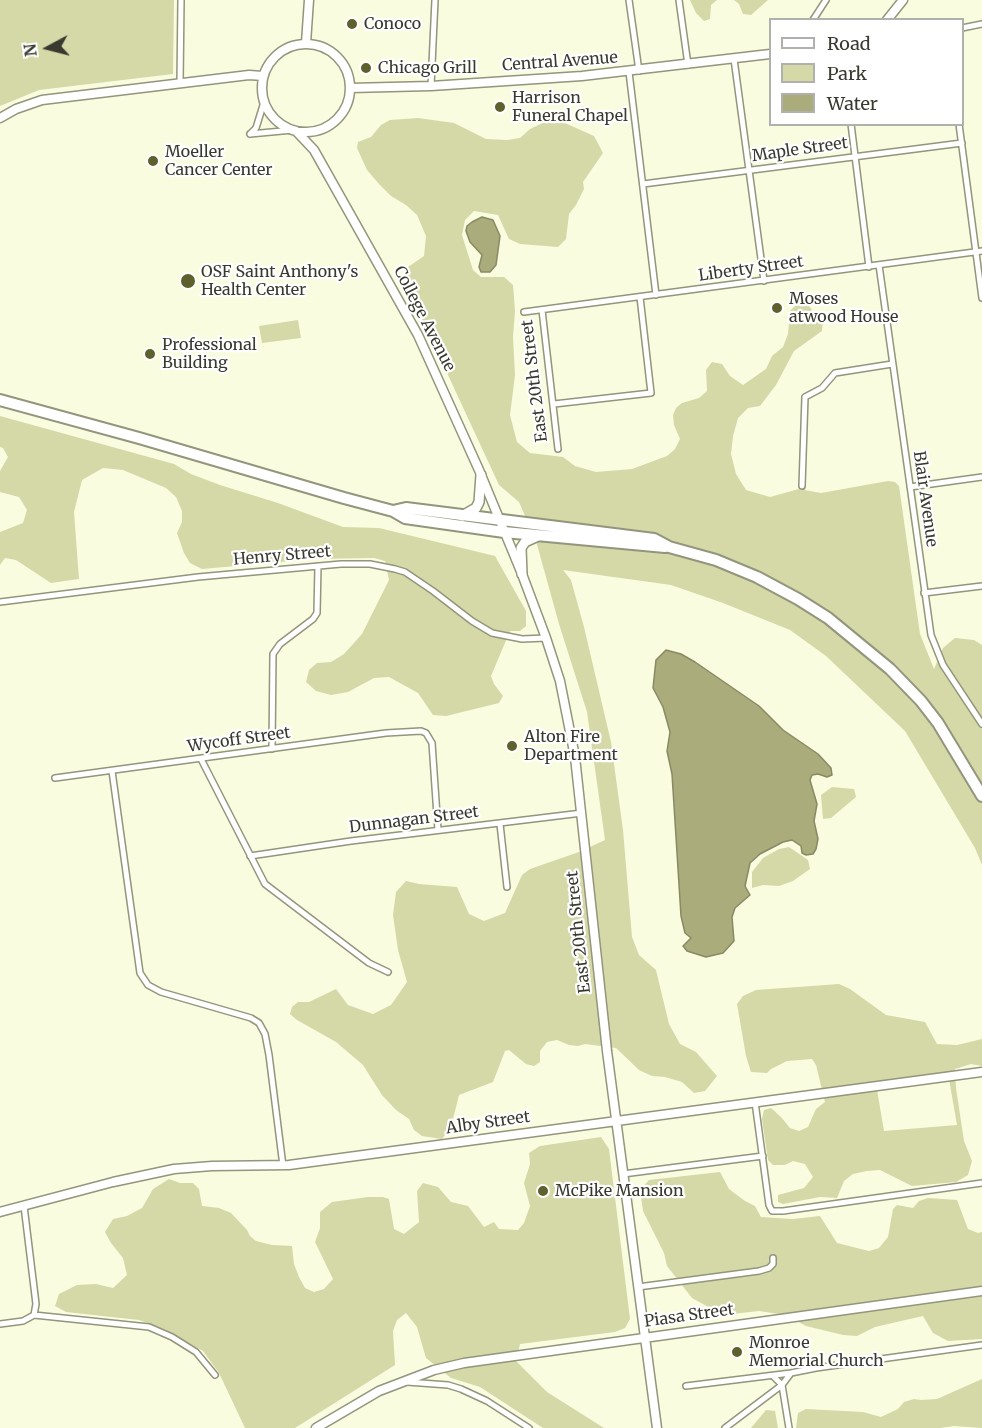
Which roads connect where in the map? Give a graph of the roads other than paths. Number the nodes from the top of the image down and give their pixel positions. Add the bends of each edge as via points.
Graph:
1 (181, 0) edge
2 (309, 0) edge
3 (435, 0) edge
4 (629, 0) edge
5 (679, 0) edge
6 (826, 0) edge
7 (903, 0) edge
8 (814, 18) edge
9 (889, 18) edge
10 (982, 24) edge
11 (964, 28) edge
12 (306, 43) junction
13 (769, 54) edge
14 (734, 59) junction
15 (688, 65) junction
16 (639, 70) junction
17 (628, 72) junction
18 (263, 76) junction
19 (180, 83) junction
20 (431, 86) junction
21 (350, 88) junction
22 (264, 102) junction
23 (0, 118) edge
24 (851, 126) edge
25 (960, 126) edge
26 (320, 129) junction
27 (294, 130) junction
28 (962, 143) junction
29 (314, 150) junction
30 (855, 156) junction
31 (750, 171) junction
32 (643, 184) junction
33 (979, 251) edge
34 (879, 266) junction
35 (869, 267) junction
36 (764, 281) junction
37 (656, 295) junction
38 (640, 297) junction
39 (982, 298) edge
40 (542, 310) junction
41 (524, 312) dead end
42 (892, 364) junction
43 (0, 400) edge
44 (554, 404) junction
45 (558, 449) dead end
46 (481, 474) junction
47 (982, 477) edge
48 (802, 486) dead end
49 (909, 487) junction
50 (393, 510) junction
51 (462, 516) junction
52 (499, 521) junction
53 (504, 532) junction
54 (540, 535) junction
55 (669, 547) junction
56 (318, 566) junction
57 (522, 574) junction
58 (982, 586) edge
59 (924, 593) junction
60 (0, 602) edge
61 (546, 638) junction
62 (982, 724) edge
63 (272, 749) junction
64 (201, 759) junction
65 (112, 771) junction
66 (56, 778) dead end
67 (982, 796) edge
68 (582, 813) junction
69 (500, 824) junction
70 (438, 830) junction
71 (250, 856) junction
72 (507, 887) dead end
73 (388, 972) dead end
74 (982, 1072) edge
75 (755, 1102) junction
76 (615, 1121) junction
77 (763, 1156) junction
78 (283, 1166) junction
79 (623, 1174) junction
80 (982, 1183) edge
81 (24, 1206) junction
82 (0, 1212) edge
83 (773, 1258) dead end
84 (638, 1287) junction
85 (982, 1291) edge
86 (34, 1315) junction
87 (0, 1324) edge
88 (645, 1337) junction
89 (982, 1345) edge
90 (791, 1374) junction
91 (215, 1375) dead end
92 (773, 1376) junction
93 (402, 1382) junction
94 (782, 1385) junction
95 (686, 1386) dead end
96 (316, 1428) edge
97 (529, 1428) edge
98 (657, 1428) edge
99 (725, 1428) edge
100 (789, 1428) edge

1 - 19 street
2 - 12 street
3 - 20 street
4 - 16 street
5 - 15 street
6 - 8 street
7 - 9 street
10 - 11 street
12 - 18 street via 282,50 270,61
12 - 21 street via 321,46 340,60
13 - 14 street, Central Avenue
14 - 15 street, Central Avenue
14 - 31 street
15 - 16 street, Central Avenue
16 - 17 street, Central Avenue
17 - 20 street, Central Avenue
17 - 32 street
18 - 19 street
18 - 22 street
19 - 23 street via 42,100
20 - 21 street, Central Avenue
21 - 26 street via 342,114
22 - 27 street via 275,119
22 - 27 street via 256,128 249,134
24 - 30 street
25 - 28 street
26 - 27 street
26 - 29 street
27 - 29 street, College Avenue
28 - 30 street, Maple Street
28 - 33 street
29 - 46 street, College Avenue via 418,335
30 - 31 street, Maple Street
30 - 35 street
31 - 32 street, Maple Street
31 - 36 street
32 - 37 street
33 - 34 street, Liberty Street
33 - 39 street
34 - 35 street, Liberty Street
34 - 42 street, Blair Avenue
35 - 36 street, Liberty Street
36 - 37 street, Liberty Street
37 - 38 street, Liberty Street
38 - 40 street, Liberty Street
38 - 44 street via 651,393
40 - 41 street, Liberty Street
40 - 44 street, East 20th Street
42 - 48 street via 835,373 822,388 805,397
42 - 49 street, Blair Avenue
43 - 50 highway
44 - 45 street, East 20th Street
46 - 51 main road via 479,502
46 - 52 street, College Avenue
47 - 49 street
49 - 59 street, Blair Avenue
50 - 51 highway via 406,508
50 - 53 highway via 405,518
51 - 52 highway
52 - 53 street, College Avenue
52 - 55 highway via 654,539
53 - 54 highway
53 - 57 street, East 20th Street
54 - 55 highway
54 - 57 main road via 521,548
55 - 67 highway via 729,565 771,584 861,643 921,701 953,745
56 - 60 street, Henry Street
56 - 61 street, Henry Street via 361,564 395,569 415,578 486,630 506,637
56 - 63 street via 317,613 273,654
57 - 61 street, East 20th Street
58 - 59 street
59 - 62 street, Blair Avenue via 930,635 937,652
61 - 68 street, East 20th Street via 571,731
63 - 64 street, Wycoff Street
63 - 70 street, Wycoff Street via 415,730 426,733 432,742
64 - 65 street, Wycoff Street
64 - 71 street
65 - 66 street, Wycoff Street
65 - 78 street via 140,973 155,990 259,1023 269,1055
68 - 69 street, Dunnagan Street
68 - 76 street, East 20th Street
69 - 70 street, Dunnagan Street
69 - 72 street
70 - 71 street, Dunnagan Street
71 - 73 street via 271,889 369,963
74 - 75 street, Alby Street
75 - 76 street, Alby Street
75 - 77 street
76 - 78 street, Alby Street
76 - 79 street, East 20th Street
77 - 79 street
77 - 80 street via 772,1211
78 - 81 street, Alby Street via 174,1169
79 - 84 street, East 20th Street
81 - 82 street, Alby Street
81 - 86 street
83 - 84 street via 769,1268 759,1271
84 - 88 street, East 20th Street
85 - 88 street, Piasa Street
86 - 87 street
86 - 91 street via 149,1327 196,1352
88 - 93 street, Piasa Street via 464,1363
88 - 98 street, East 20th Street
89 - 90 street
90 - 92 street
90 - 94 street
92 - 94 street
92 - 95 street
93 - 96 street, Piasa Street
93 - 97 street via 461,1389
94 - 99 street
94 - 100 street

